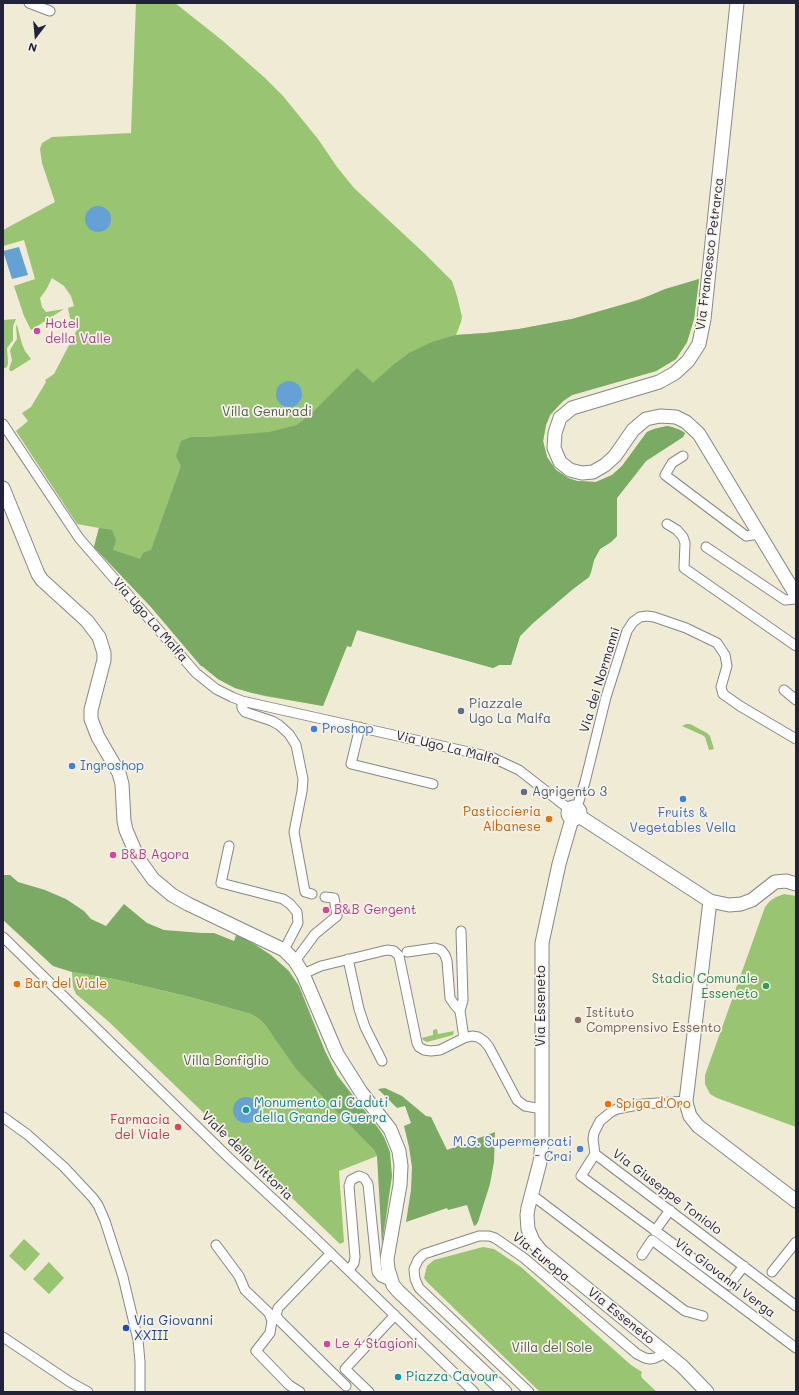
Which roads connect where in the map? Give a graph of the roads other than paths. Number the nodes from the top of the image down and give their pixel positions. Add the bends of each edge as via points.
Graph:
1 (21, 3) edge
2 (25, 3) edge
3 (30, 3) edge
4 (737, 3) edge
5 (50, 11) dead end
6 (3, 424) edge
7 (683, 456) dead end
8 (3, 488) edge
9 (667, 524) dead end
10 (759, 534) junction
11 (706, 546) dead end
12 (796, 594) edge
13 (796, 598) edge
14 (796, 646) edge
15 (784, 690) dead end
16 (796, 700) edge
17 (242, 701) junction
18 (360, 727) junction
19 (796, 738) edge
20 (433, 784) dead end
21 (574, 813) junction
22 (229, 846) dead end
23 (796, 884) edge
24 (312, 894) dead end
25 (325, 897) dead end
26 (710, 901) junction
27 (461, 931) dead end
28 (3, 937) edge
29 (284, 950) junction
30 (407, 952) dead end
31 (348, 959) junction
32 (295, 960) junction
33 (303, 974) junction
34 (460, 1011) junction
35 (464, 1038) junction
36 (382, 1061) dead end
37 (686, 1101) junction
38 (542, 1109) junction
39 (3, 1117) edge
40 (595, 1154) junction
41 (532, 1195) junction
42 (796, 1201) edge
43 (670, 1210) junction
44 (654, 1231) junction
45 (796, 1242) edge
46 (216, 1245) dead end
47 (331, 1253) junction
48 (642, 1255) dead end
49 (744, 1266) junction
50 (349, 1270) junction
51 (772, 1272) dead end
52 (392, 1282) junction
53 (796, 1306) edge
54 (394, 1315) junction
55 (703, 1316) dead end
56 (3, 1337) edge
57 (796, 1348) edge
58 (666, 1353) junction
59 (346, 1386) dead end
60 (88, 1392) edge
61 (140, 1392) edge
62 (300, 1392) edge
63 (369, 1392) edge
64 (474, 1392) edge
65 (505, 1392) edge
66 (529, 1392) edge
67 (708, 1392) edge

1 - 2 street
3 - 5 street
4 - 10 main road, Via Francesco Petrarca via 704,319 699,344 688,361 675,373 658,382 572,408 560,418 554,448 560,462 570,470 593,472 605,466 633,430 646,419 660,416 676,417 699,434
6 - 17 street, Via Ugo La Malfa via 79,538 196,673 216,689
7 - 10 street via 672,463 665,475 746,536
8 - 29 main road via 38,574 87,620 99,637 104,660 91,719 121,778 126,830 138,858 153,879 172,895
9 - 14 street via 683,537 684,568
10 - 12 main road, Via Francesco Petrarca
11 - 13 street via 785,600
15 - 16 street
17 - 18 street, Via Ugo La Malfa
17 - 24 street via 245,712 272,721 285,730 293,739 298,751 303,779 294,832 305,892
18 - 20 street via 351,764
18 - 21 street, Via Ugo La Malfa via 496,759 519,770
19 - 21 street, Via dei Normanni via 723,694 721,687 728,666 717,642 654,617 640,617 627,631
21 - 26 main road, Via Ugo La Malfa
21 - 38 main road, Via Esseneto via 556,877 542,943
22 - 29 street via 221,883 283,899 297,912 298,922
23 - 26 main road via 786,881 775,882 752,900 741,904 730,905
25 - 32 street via 334,898 337,916 315,934
26 - 37 main road
27 - 34 street via 463,1000
28 - 47 street, Viale della Vittoria via 223,1152
29 - 32 main road
30 - 34 street via 435,948 443,952 447,961 450,998
31 - 33 street
31 - 35 street via 387,950 397,953 419,1047 431,1051 440,1050
31 - 36 street via 359,1009
32 - 33 main road
33 - 52 main road via 337,1054 361,1092 390,1129 399,1151 400,1185 388,1259
34 - 35 street
35 - 38 street via 472,1036 484,1041 517,1100 525,1106
37 - 40 street via 643,1104 610,1112 600,1121 594,1133
37 - 42 main road via 690,1116 698,1126
38 - 41 main road, Via Esseneto via 541,1155
39 - 61 street via 64,1167 94,1198 98,1206 123,1277 138,1340
40 - 43 street, Via Giuseppe Toniolo
40 - 44 street, Via Giuseppe Toniolo via 581,1176
41 - 55 street via 685,1311
41 - 58 main road, Via Esseneto via 527,1222 530,1236 537,1247
43 - 44 street
43 - 49 street, Via Giuseppe Toniolo
44 - 49 street, Via Giuseppe Toniolo via 729,1285
45 - 51 street
46 - 62 street via 239,1276 245,1290 269,1313 272,1322 270,1334 256,1351 289,1385
47 - 50 street, Viale della Vittoria
47 - 59 street via 278,1308 276,1315
48 - 57 street, Via Giovanni Verga via 652,1240
49 - 53 street, Via Giuseppe Toniolo
50 - 52 street via 355,1257 349,1186 351,1180 358,1176 364,1178 368,1184 377,1272
50 - 54 street, Viale della Vittoria
52 - 65 main road via 398,1291
54 - 63 street via 345,1369
54 - 64 street, Viale della Vittoria
56 - 60 street
58 - 66 street, Via Europa via 650,1359 637,1354 524,1258 495,1238 479,1236 424,1254 414,1269 419,1288
58 - 67 main road, Via Esseneto

